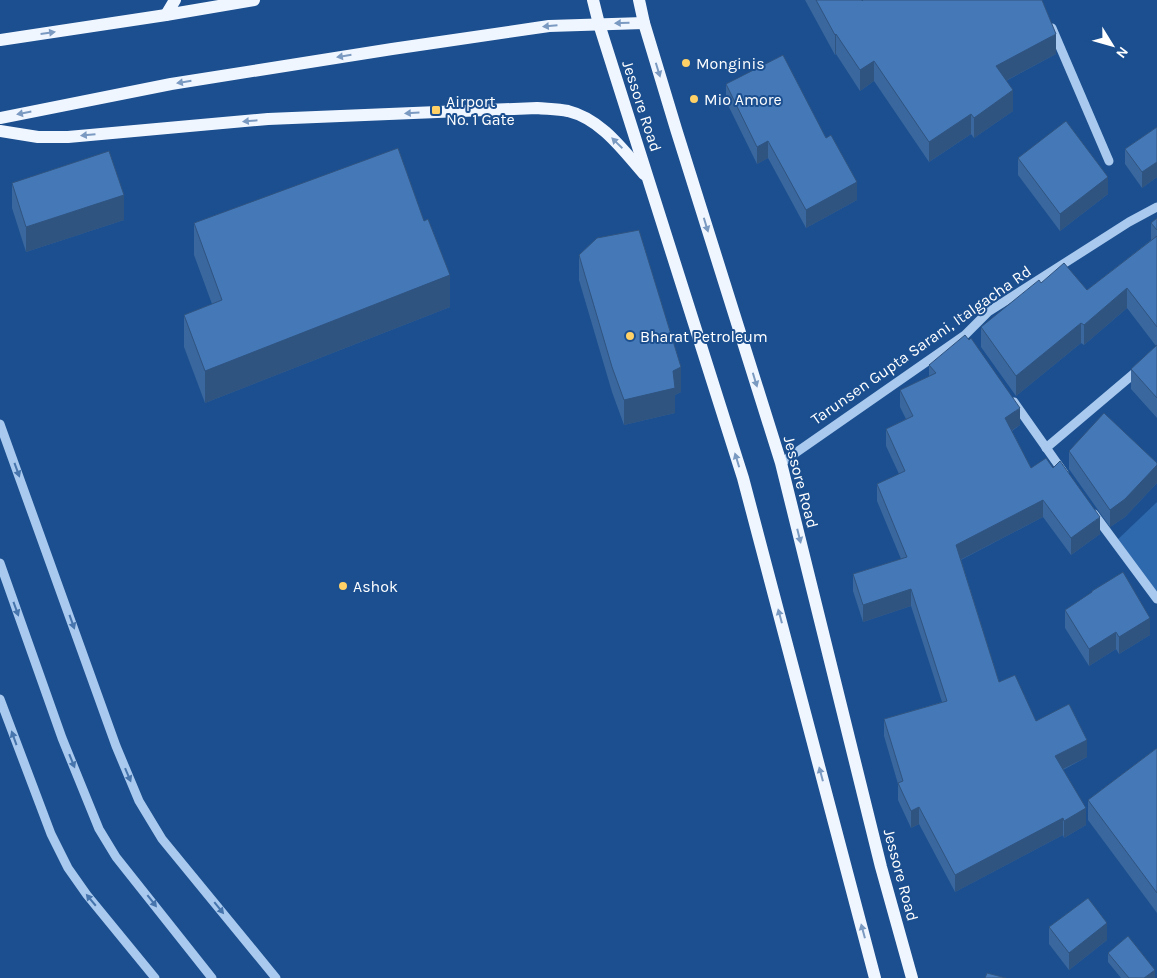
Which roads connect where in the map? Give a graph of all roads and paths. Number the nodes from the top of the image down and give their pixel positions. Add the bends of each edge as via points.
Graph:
1 (175, 0) edge
2 (254, 0) edge
3 (593, 0) edge
4 (639, 0) edge
5 (166, 15) junction
6 (1048, 18) edge
7 (644, 23) junction
8 (599, 24) junction
9 (0, 40) edge
10 (0, 118) edge
11 (0, 131) edge
12 (1109, 161) dead end
13 (649, 180) junction
14 (1157, 207) edge
15 (965, 335) junction
16 (971, 343) edge
17 (1157, 354) edge
18 (1006, 392) edge
19 (0, 424) edge
20 (1046, 448) junction
21 (781, 463) junction
22 (1069, 480) edge
23 (1086, 503) edge
24 (0, 563) edge
25 (1157, 599) edge
26 (0, 699) edge
27 (155, 978) edge
28 (212, 978) edge
29 (276, 978) edge
30 (875, 978) edge
31 (912, 978) edge

1 - 5 main road
2 - 5 main road
3 - 8 main road, Jessore Road
4 - 7 main road, Jessore Road
9 -> 5 main road
6 - 12 street
7 -> 8 main road
7 -> 21 main road, Jessore Road
8 -> 10 main road via 549,26 392,49 171,84
8 - 13 main road, Jessore Road
13 -> 11 main road via 599,127 568,111 537,108 268,119 68,137 38,137
30 -> 13 main road, Jessore Road via 743,478
14 - 15 street, Tarunsen Gupta Sarani, Italgacha Rd via 988,312
15 - 16 street
15 - 21 street, Tarunsen Gupta Sarani, Italgacha Rd
17 - 20 street
18 - 20 street
19 -> 29 street via 116,746 139,801 162,840
20 - 22 street
21 -> 31 main road, Jessore Road via 881,867
23 - 25 street
24 -> 28 street via 62,738 99,829 116,857
27 -> 26 street via 68,868 50,834

